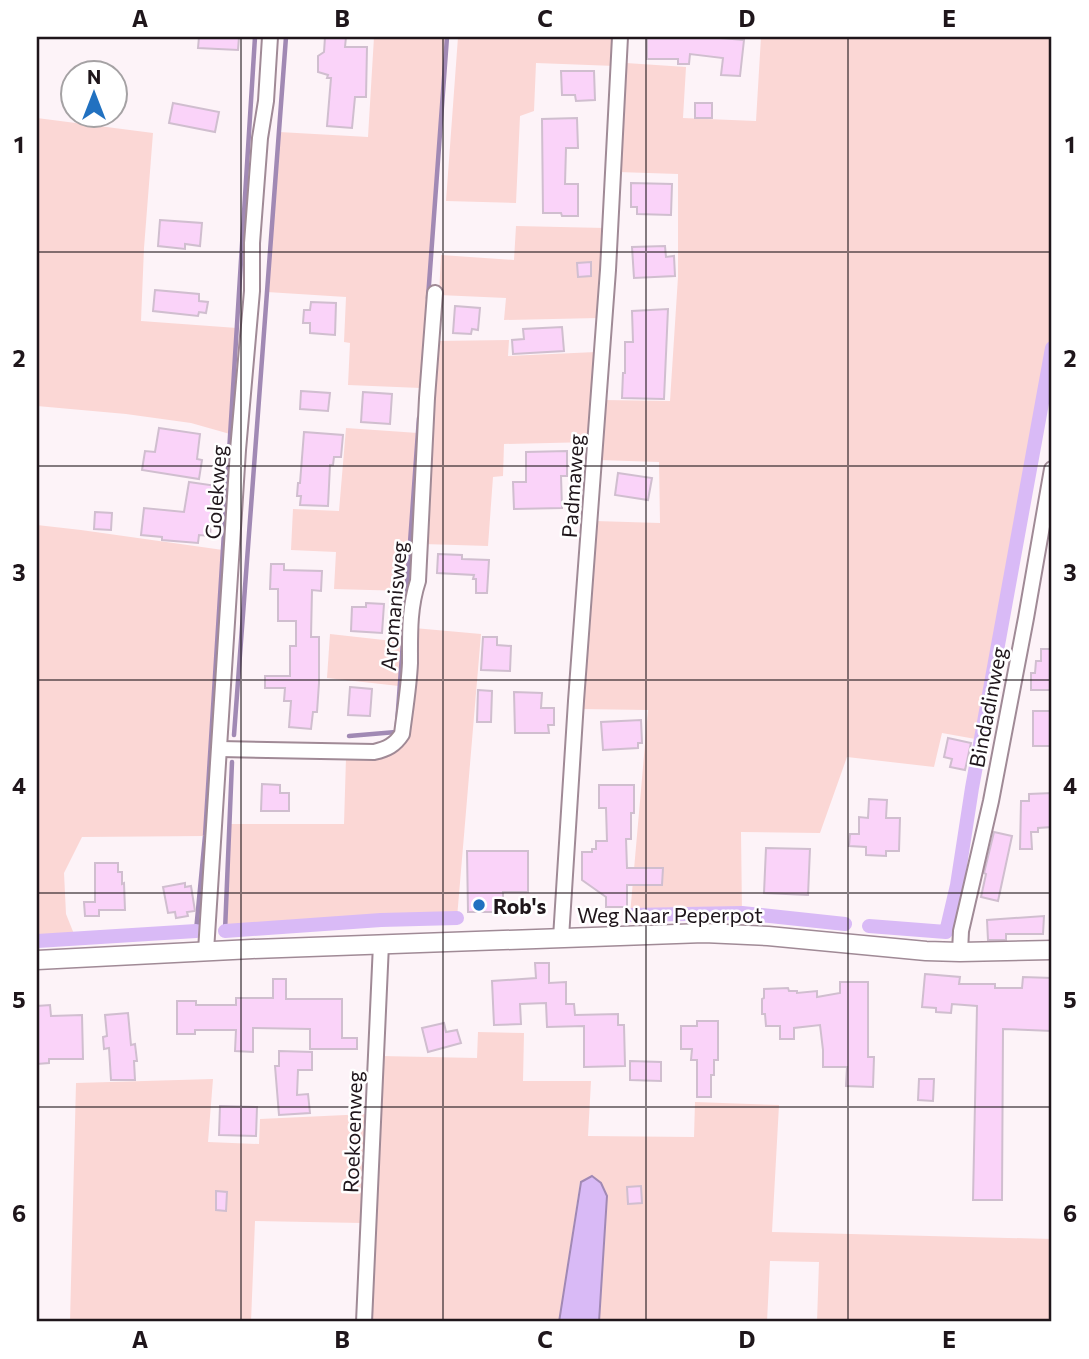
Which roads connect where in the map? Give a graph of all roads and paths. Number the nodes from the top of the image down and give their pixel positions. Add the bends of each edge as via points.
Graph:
1 (270, 37) edge
2 (620, 37) edge
3 (435, 293) dead end
4 (1052, 470) edge
5 (220, 749) junction
6 (561, 938) junction
7 (382, 944) junction
8 (1052, 950) edge
9 (206, 951) junction
10 (960, 952) junction
11 (37, 960) edge
12 (365, 1322) edge

1 - 5 street, Golekweg
2 - 6 street, Padmaweg
3 - 5 street, Aromanisweg via 418,581 412,598 402,734 396,743 374,752
4 - 10 street, Bindadinweg
5 - 9 street, Golekweg
6 - 7 street, Weg Naar Peperpot
6 - 10 street, Weg Naar Peperpot via 704,933
7 - 9 street, Weg Naar Peperpot
7 - 12 street, Roekoenweg
8 - 10 street, Weg Naar Peperpot
9 - 11 street, Weg Naar Peperpot

